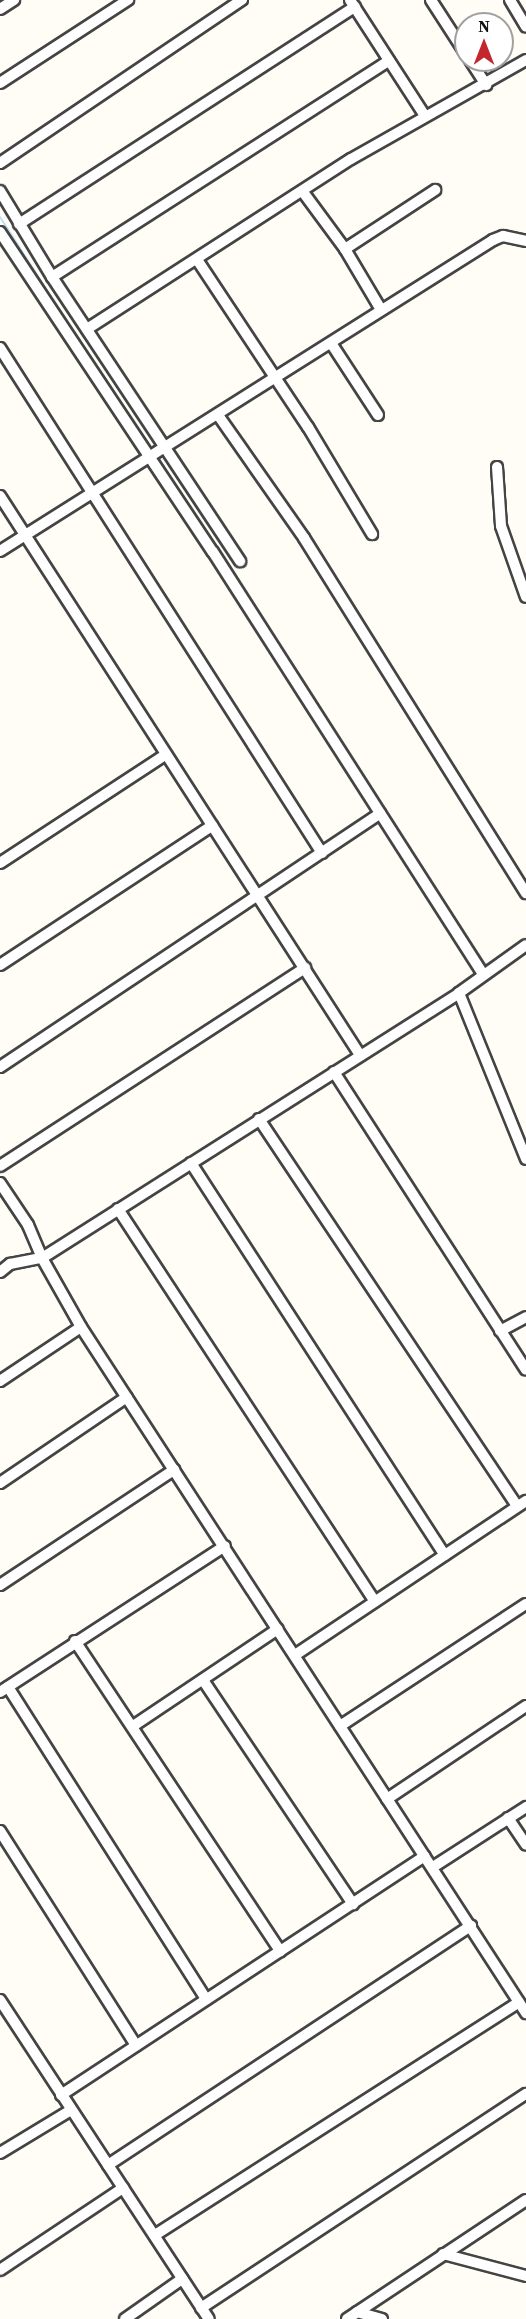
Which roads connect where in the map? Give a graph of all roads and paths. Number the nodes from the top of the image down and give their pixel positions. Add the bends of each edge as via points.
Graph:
1 (14, 0) edge
2 (128, 0) edge
3 (242, 0) edge
4 (431, 0) edge
5 (510, 0) edge
6 (352, 4) edge
7 (0, 9) edge
8 (526, 27) edge
9 (454, 35) edge
10 (526, 60) edge
11 (389, 61) junction
12 (478, 72) edge
13 (0, 83) edge
14 (486, 85) junction
15 (425, 116) junction
16 (0, 163) edge
17 (435, 190) dead end
18 (0, 191) edge
19 (303, 192) junction
20 (20, 224) junction
21 (0, 232) edge
22 (526, 241) edge
23 (345, 249) junction
24 (198, 261) junction
25 (52, 277) junction
26 (380, 308) junction
27 (87, 329) junction
28 (332, 343) junction
29 (0, 348) edge
30 (274, 379) junction
31 (218, 415) junction
32 (378, 415) dead end
33 (165, 447) junction
34 (150, 456) junction
35 (497, 467) dead end
36 (92, 491) junction
37 (0, 496) edge
38 (372, 534) dead end
39 (24, 535) junction
40 (0, 551) edge
41 (240, 561) dead end
42 (523, 578) edge
43 (526, 597) edge
44 (165, 755) junction
45 (380, 814) junction
46 (212, 826) junction
47 (322, 853) junction
48 (0, 863) edge
49 (526, 893) edge
50 (258, 894) junction
51 (526, 945) edge
52 (0, 965) edge
53 (305, 969) junction
54 (483, 974) junction
55 (459, 993) junction
56 (360, 1054) junction
57 (0, 1067) edge
58 (334, 1072) junction
59 (259, 1119) junction
60 (526, 1160) edge
61 (191, 1163) junction
62 (0, 1166) edge
63 (0, 1183) edge
64 (118, 1209) junction
65 (42, 1258) junction
66 (0, 1272) edge
67 (526, 1317) edge
68 (81, 1327) junction
69 (500, 1331) junction
70 (526, 1370) edge
71 (0, 1381) edge
72 (127, 1397) junction
73 (174, 1470) junction
74 (0, 1483) edge
75 (522, 1503) edge
76 (225, 1546) junction
77 (446, 1555) junction
78 (0, 1585) edge
79 (375, 1601) junction
80 (526, 1604) edge
81 (278, 1629) junction
82 (75, 1641) junction
83 (295, 1655) junction
84 (203, 1680) junction
85 (4, 1689) edge
86 (526, 1706) edge
87 (133, 1726) junction
88 (340, 1726) junction
89 (387, 1798) junction
90 (526, 1807) edge
91 (508, 1818) junction
92 (0, 1831) edge
93 (526, 1845) edge
94 (425, 1856) junction
95 (433, 1867) junction
96 (352, 1904) junction
97 (471, 1926) junction
98 (280, 1951) junction
99 (206, 1999) junction
100 (0, 2000) edge
101 (519, 2002) junction
102 (526, 2013) edge
103 (136, 2045) junction
104 (526, 2094) edge
105 (61, 2095) junction
106 (71, 2110) junction
107 (0, 2153) edge
108 (108, 2165) junction
109 (123, 2188) junction
110 (526, 2200) edge
111 (155, 2235) junction
112 (443, 2254) junction
113 (0, 2270) edge
114 (526, 2276) edge
115 (182, 2278) junction
116 (201, 2307) junction
117 (357, 2313) junction
118 (126, 2319) edge
119 (209, 2319) edge
120 (347, 2319) edge
121 (382, 2319) edge

1 - 7 street
2 - 13 street
3 - 16 street
4 - 9 street
5 - 8 street
6 - 11 street
6 - 20 street
10 - 14 street
11 - 15 street
11 - 25 street
12 - 14 street
14 - 15 street
15 - 19 street
17 - 23 street
18 - 20 street
19 - 23 street
19 - 24 street
20 - 25 street
21 - 34 street
22 - 26 street via 503,236 493,240
23 - 26 street
24 - 27 street
24 - 30 street
25 - 27 street
26 - 28 street
27 - 33 street
28 - 30 street
28 - 32 street
29 - 36 street
30 - 31 street
30 - 38 street via 308,427
31 - 33 street
31 - 49 street via 304,538
33 - 34 street
33 - 41 street
34 - 36 street
34 - 45 street
35 - 42 street via 501,526
36 - 39 street
36 - 47 street
37 - 39 street
39 - 40 street
39 - 44 street
42 - 43 street
44 - 46 street
44 - 48 street
45 - 47 street
45 - 54 street
46 - 50 street
46 - 52 street
47 - 50 street
50 - 53 street
50 - 57 street
51 - 54 street
53 - 56 street
53 - 62 street
54 - 55 street
55 - 56 street
55 - 60 street
56 - 58 street
58 - 59 street
58 - 69 street
59 - 61 street
59 - 75 street
61 - 64 street
61 - 77 street
63 - 65 street via 28,1225
64 - 65 street
64 - 79 street
65 - 66 street via 10,1264
65 - 68 street
67 - 69 street
68 - 71 street
68 - 72 street
69 - 70 street
72 - 73 street
72 - 74 street
73 - 76 street
73 - 78 street
75 - 77 street
76 - 81 street
76 - 82 street
77 - 79 street
79 - 83 street
80 - 88 street
81 - 83 street
81 - 84 street
82 - 85 street
82 - 87 street
83 - 88 street
84 - 87 street
84 - 96 street
85 - 99 street
86 - 89 street
87 - 98 street
88 - 89 street
89 - 94 street
90 - 91 street
91 - 93 street
91 - 95 street
92 - 103 street
94 - 95 street
94 - 96 street
95 - 97 street
96 - 98 street
97 - 101 street
97 - 108 street
98 - 99 street
99 - 103 street
100 - 105 street
101 - 102 street
101 - 111 street
103 - 105 street
104 - 116 street
105 - 106 street
106 - 107 street
106 - 108 street
108 - 109 street
109 - 111 street
109 - 113 street
110 - 112 street
111 - 115 street
112 - 114 street
112 - 117 street
115 - 116 street
115 - 118 street
116 - 119 street
117 - 120 street
117 - 121 street

